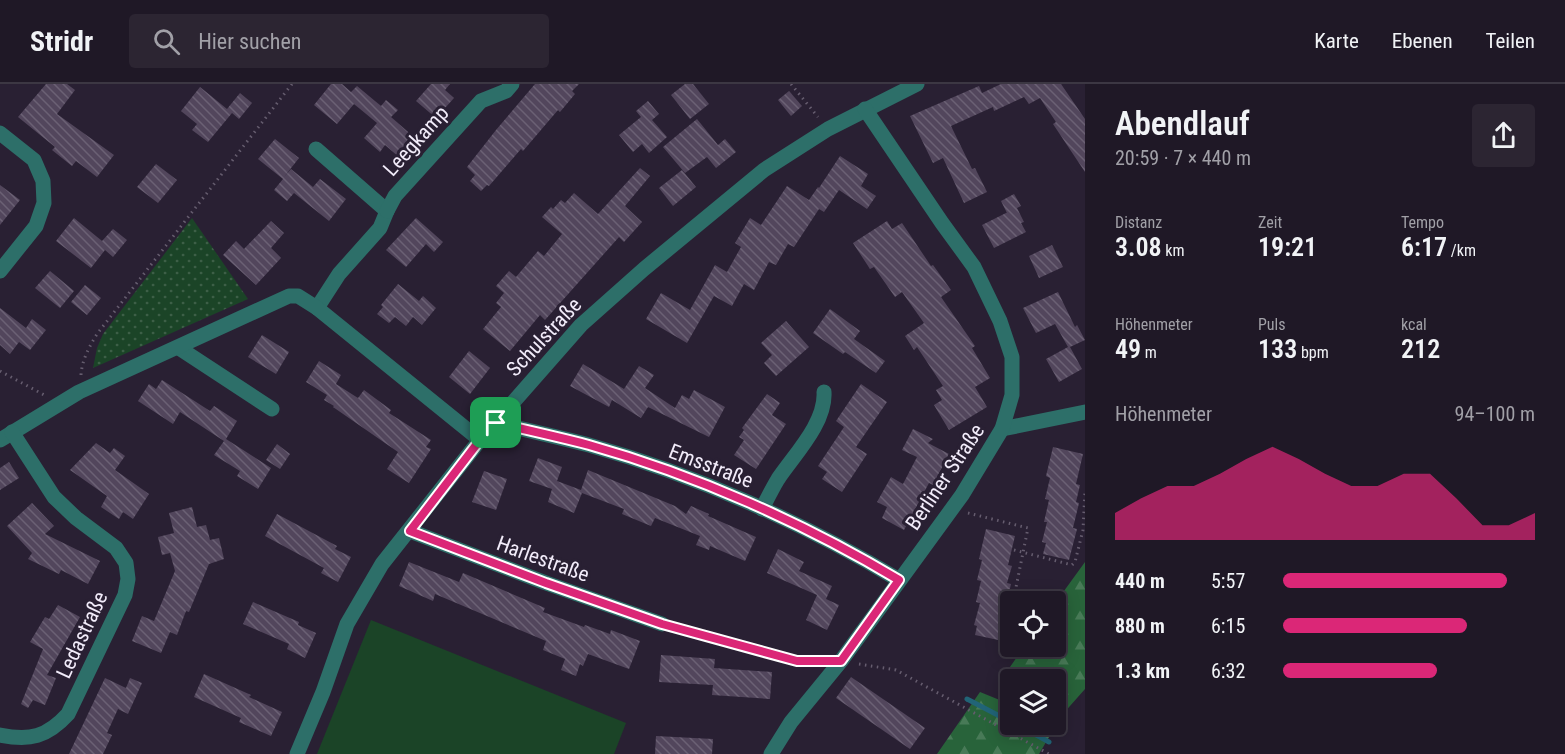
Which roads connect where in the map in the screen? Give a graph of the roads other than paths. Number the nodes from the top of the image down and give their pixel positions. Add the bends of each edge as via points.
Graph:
1 (512, 84) edge
2 (917, 84) edge
3 (865, 109) junction
4 (0, 133) edge
5 (316, 149) dead end
6 (387, 211) junction
7 (0, 271) edge
8 (317, 308) junction
9 (179, 348) junction
10 (824, 392) dead end
11 (272, 409) dead end
12 (1085, 412) edge
13 (496, 423) junction
14 (1002, 429) junction
15 (6, 436) edge
16 (480, 440) junction
17 (762, 509) junction
18 (410, 531) junction
19 (899, 580) junction
20 (662, 624) road end
21 (0, 735) edge
22 (297, 754) edge
23 (771, 754) edge

1 - 6 street, Leegkamp via 506,91 481,101 395,196
2 - 3 street, Schulstraße
3 - 13 street, Schulstraße via 764,170 644,268 581,325
3 - 14 street, Berliner Straße via 974,267 1000,321 1012,357 1012,395
4 - 7 street via 34,160 43,181 44,203 36,226
5 - 6 street, Leegkamp
6 - 8 street, Leegkamp via 380,228 339,274
8 - 9 street, Ledastraße via 298,296 289,296
8 - 16 street, Ledastraße
9 - 11 street
9 - 15 street, Ledastraße via 79,392
10 - 17 street via 818,422
12 - 14 street
13 - 16 street, Schulstraße
13 - 17 street, Emsstraße via 628,458
14 - 19 street, Berliner Straße via 952,509
15 - 21 street, Ledastraße via 54,497 116,548 126,563 128,579 68,714 56,727 39,735 19,739
16 - 18 street, Schulstraße
17 - 19 street, Emsstraße
18 - 20 street, Harlestraße
18 - 22 street, Schulstraße via 382,564 347,624
19 - 23 street, Berliner Straße

